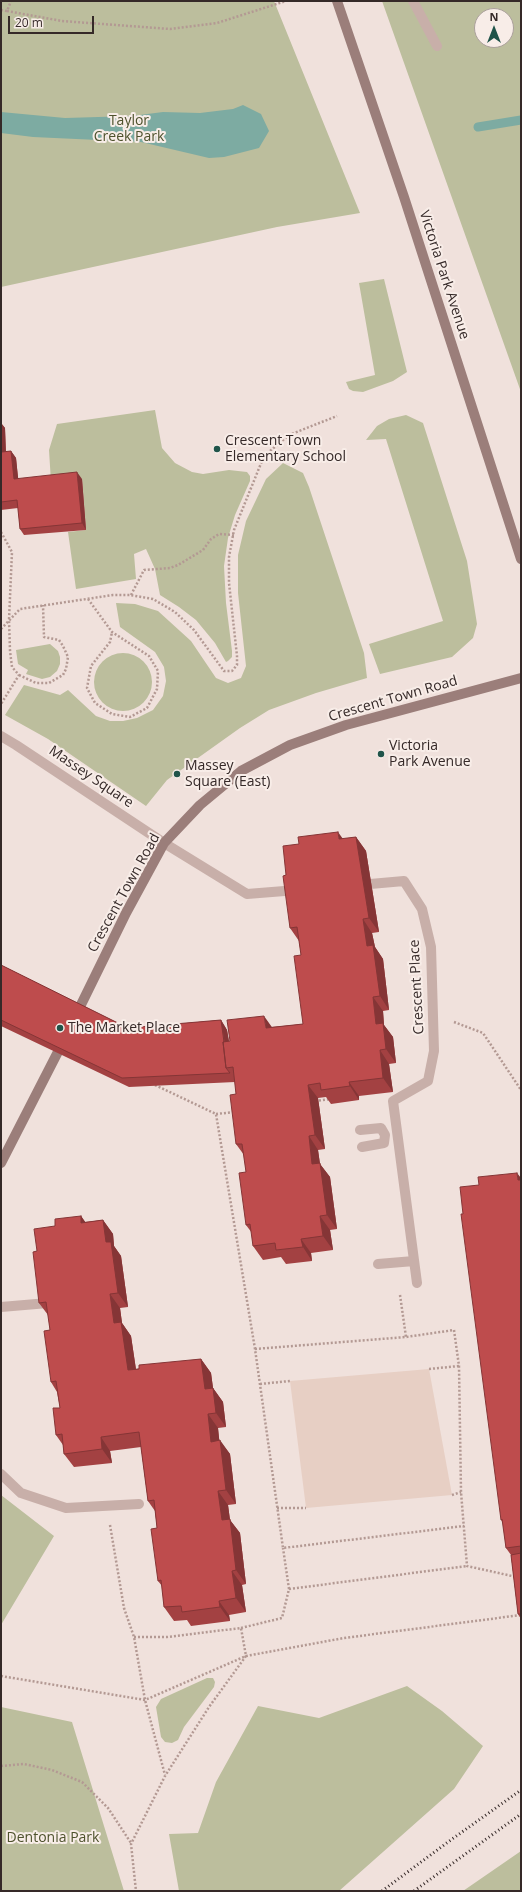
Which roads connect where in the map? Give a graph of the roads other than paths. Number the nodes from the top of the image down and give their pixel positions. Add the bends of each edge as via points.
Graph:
1 (338, 1) edge
2 (413, 1) edge
3 (437, 46) dead end
4 (521, 559) edge
5 (521, 678) edge
6 (1, 736) edge
7 (164, 843) junction
8 (349, 886) edge
9 (310, 889) edge
10 (360, 1130) dead end
11 (397, 1134) junction
12 (385, 1135) junction
13 (362, 1147) dead end
14 (1, 1163) edge
15 (414, 1260) junction
16 (378, 1264) dead end
17 (416, 1282) dead end
18 (48, 1303) edge
19 (1, 1307) edge
20 (1, 1474) edge
21 (139, 1504) dead end

1 - 4 street, Victoria Park Avenue
2 - 3 lane
5 - 7 street, Crescent Town Road via 346,725 290,745 241,771 200,804
6 - 7 lane, Massey Square
7 - 9 lane via 247,894
7 - 14 street, Crescent Town Road via 126,912 68,1033
8 - 11 lane, Crescent Place via 404,881 422,909 431,947 434,1051 428,1081 393,1101
10 - 12 lane via 382,1128
11 - 12 lane
11 - 15 lane, Crescent Place
12 - 13 lane via 384,1143
15 - 16 lane
15 - 17 lane, Crescent Place
18 - 19 lane
20 - 21 lane via 21,1493 66,1508

